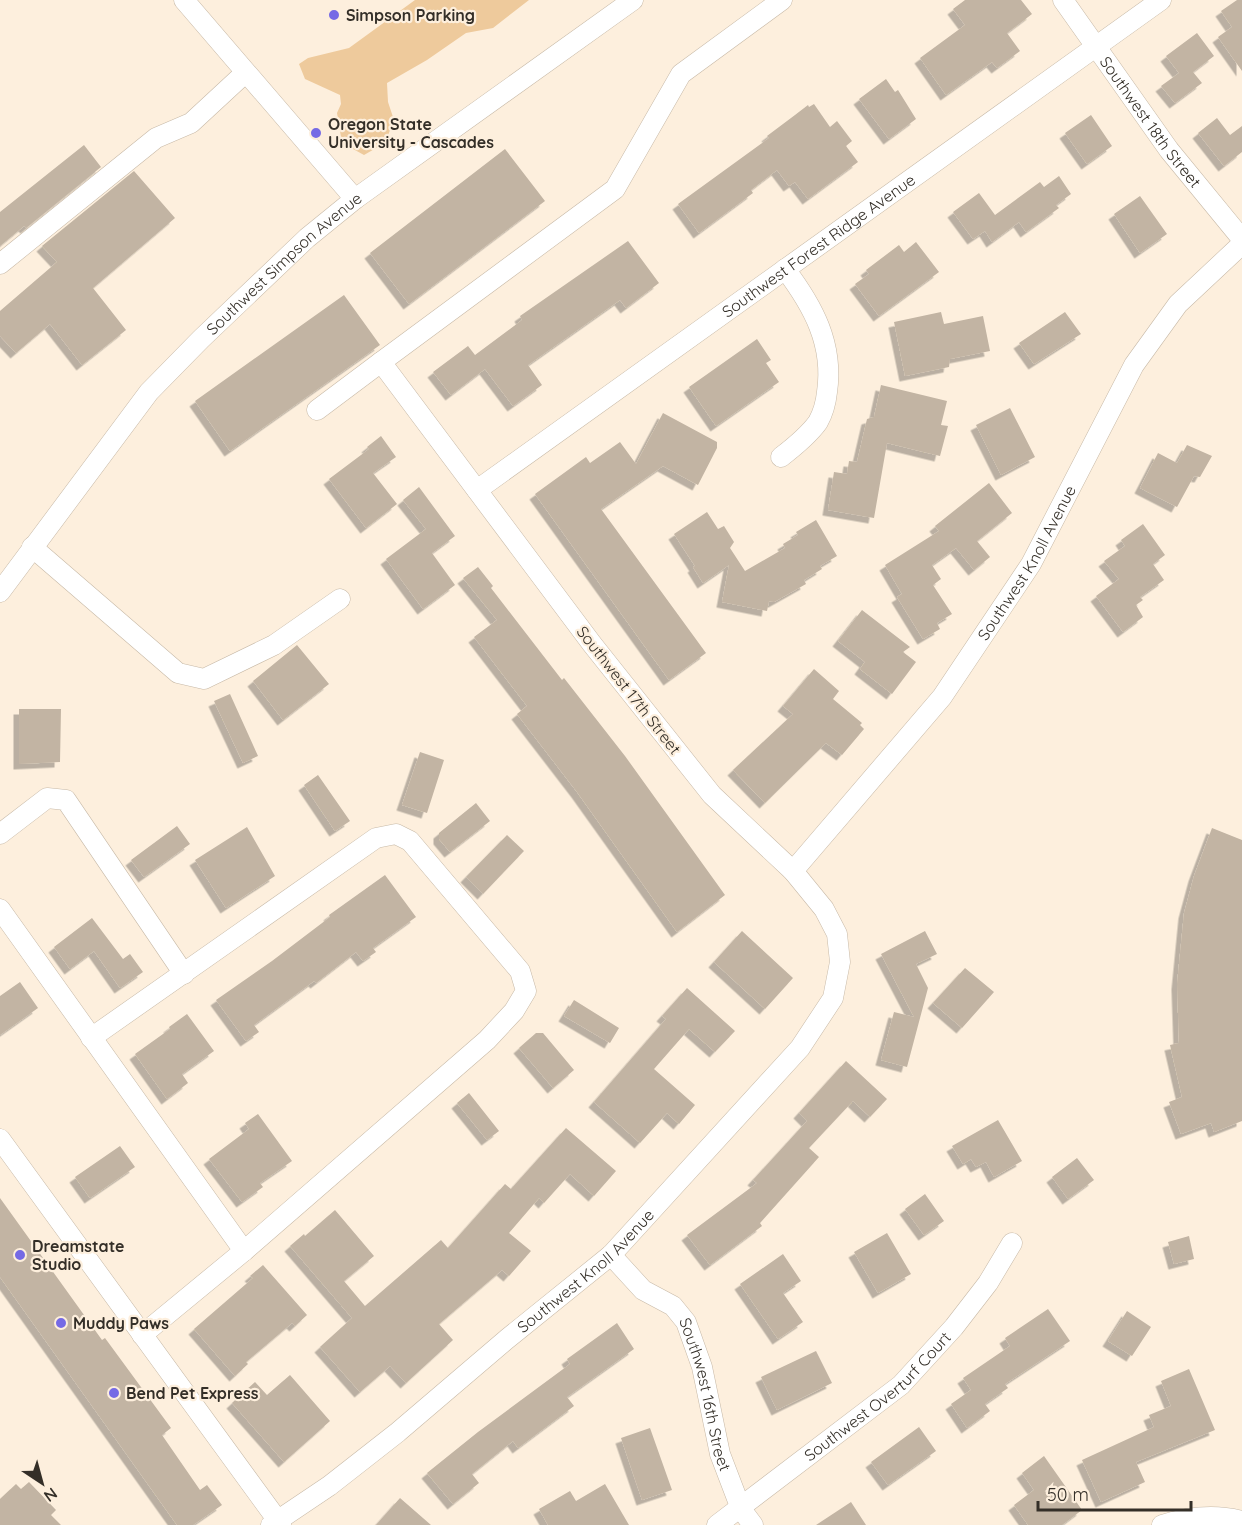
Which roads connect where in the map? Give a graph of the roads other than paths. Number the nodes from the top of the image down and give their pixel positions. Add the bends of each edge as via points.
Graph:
1 (184, 0) edge
2 (633, 0) edge
3 (782, 0) edge
4 (1063, 0) edge
5 (1161, 0) edge
6 (1096, 47) junction
7 (245, 73) junction
8 (355, 199) junction
9 (1242, 239) edge
10 (1242, 244) edge
11 (0, 264) edge
12 (785, 269) junction
13 (381, 362) junction
14 (317, 410) dead end
15 (781, 457) dead end
16 (477, 490) junction
17 (32, 547) junction
18 (0, 592) edge
19 (340, 599) dead end
20 (2, 828) edge
21 (793, 871) junction
22 (0, 909) edge
23 (840, 962) joint
24 (184, 974) junction
25 (91, 1038) junction
26 (0, 1139) edge
27 (1012, 1243) dead end
28 (244, 1251) junction
29 (612, 1255) junction
30 (142, 1335) junction
31 (741, 1509) junction
32 (1242, 1521) edge
33 (276, 1523) edge
34 (717, 1525) edge
35 (753, 1525) edge
36 (1162, 1525) edge

1 - 7 street
2 - 8 street, Southwest Simpson Avenue
3 - 13 street via 681,74 615,189
4 - 6 street, Southwest 18th Street
5 - 6 street, Southwest Forest Ridge Avenue
6 - 9 street, Southwest 18th Street via 1169,150
6 - 12 street, Southwest Forest Ridge Avenue
7 - 8 street
7 - 11 street via 191,123 156,138
8 - 17 street, Southwest Simpson Avenue via 307,238 149,392
10 - 21 street, Southwest Knoll Avenue via 1178,304 1134,364 1031,564 942,697
12 - 15 street via 819,324 828,375 819,420 803,440
12 - 16 street, Southwest Forest Ridge Avenue
13 - 14 street
13 - 16 street, Southwest 17th Street
16 - 21 street, Southwest 17th Street via 711,795
17 - 18 street, Southwest Simpson Avenue
17 - 19 street via 178,673 204,679 274,645
20 - 24 street via 47,798 66,800
21 - 23 street, Southwest 17th Street via 824,909 837,934
22 - 25 street
23 - 29 street, Southwest Knoll Avenue via 833,998 800,1048
24 - 25 street
24 - 28 street via 376,838 396,834 410,841 520,971 526,991 514,1011 487,1040
25 - 28 street
26 - 30 street
27 - 31 street, Southwest Overturf Court via 954,1327 901,1385
28 - 30 street
29 - 31 street, Southwest 16th Street via 643,1290 673,1306 686,1322 702,1367 720,1454
29 - 33 street, Southwest Knoll Avenue via 398,1432
30 - 33 street
31 - 34 street, Southwest Overturf Court
31 - 35 street, Southwest 16th Street
32 - 36 street via 1225,1516 1182,1519

